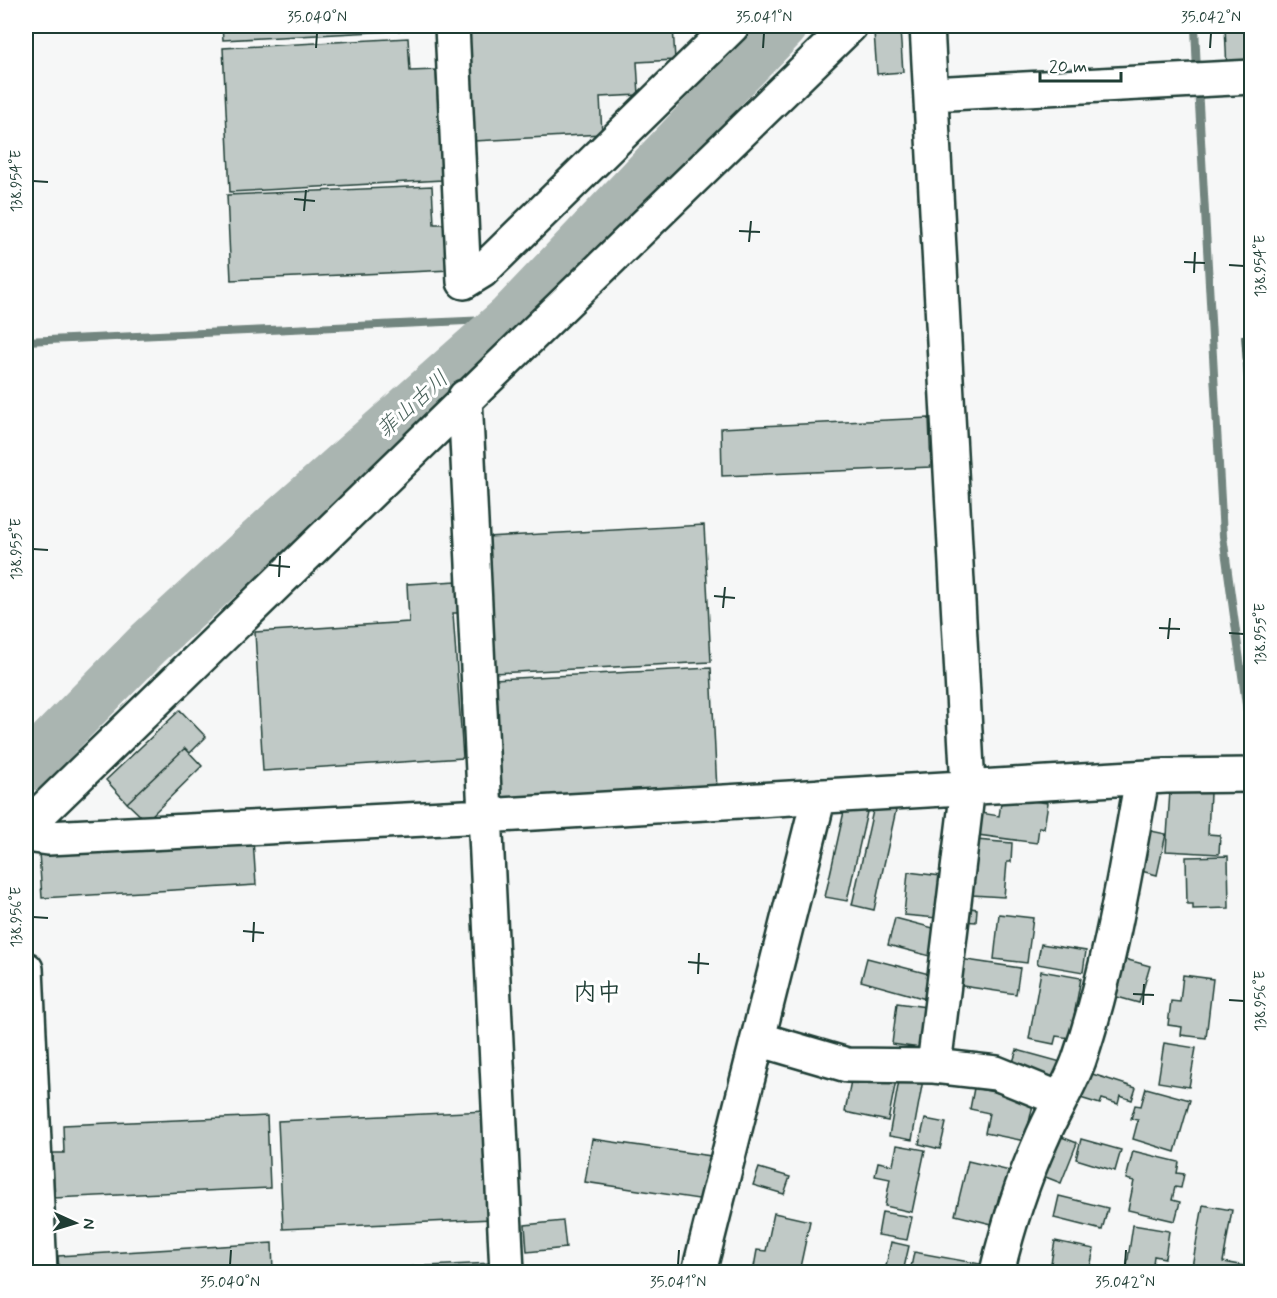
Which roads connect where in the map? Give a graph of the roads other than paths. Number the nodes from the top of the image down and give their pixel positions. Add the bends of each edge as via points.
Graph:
1 (452, 26) edge
2 (732, 26) edge
3 (850, 26) edge
4 (927, 26) edge
5 (1251, 77) edge
6 (931, 94) junction
7 (465, 398) junction
8 (1251, 775) edge
9 (1142, 779) junction
10 (968, 788) junction
11 (819, 796) junction
12 (484, 816) junction
13 (26, 827) edge
14 (26, 835) edge
15 (26, 969) edge
16 (27, 1027) edge
17 (758, 1039) junction
18 (934, 1066) junction
19 (1060, 1099) junction
20 (40, 1272) edge
21 (507, 1272) edge
22 (699, 1272) edge
23 (997, 1272) edge

1 - 2 street via 464,282 482,271
3 - 7 street
4 - 6 street
5 - 6 street
6 - 10 street
7 - 12 street
7 - 13 street
8 - 9 street
9 - 10 street
9 - 19 street via 1096,1002 1078,1061
10 - 11 street
10 - 18 street
11 - 12 street
11 - 17 street
12 - 14 street via 48,838
12 - 21 street
15 - 16 street
16 - 20 street
17 - 18 street via 847,1065
17 - 22 street
18 - 19 street via 996,1073
19 - 23 street via 1023,1181

